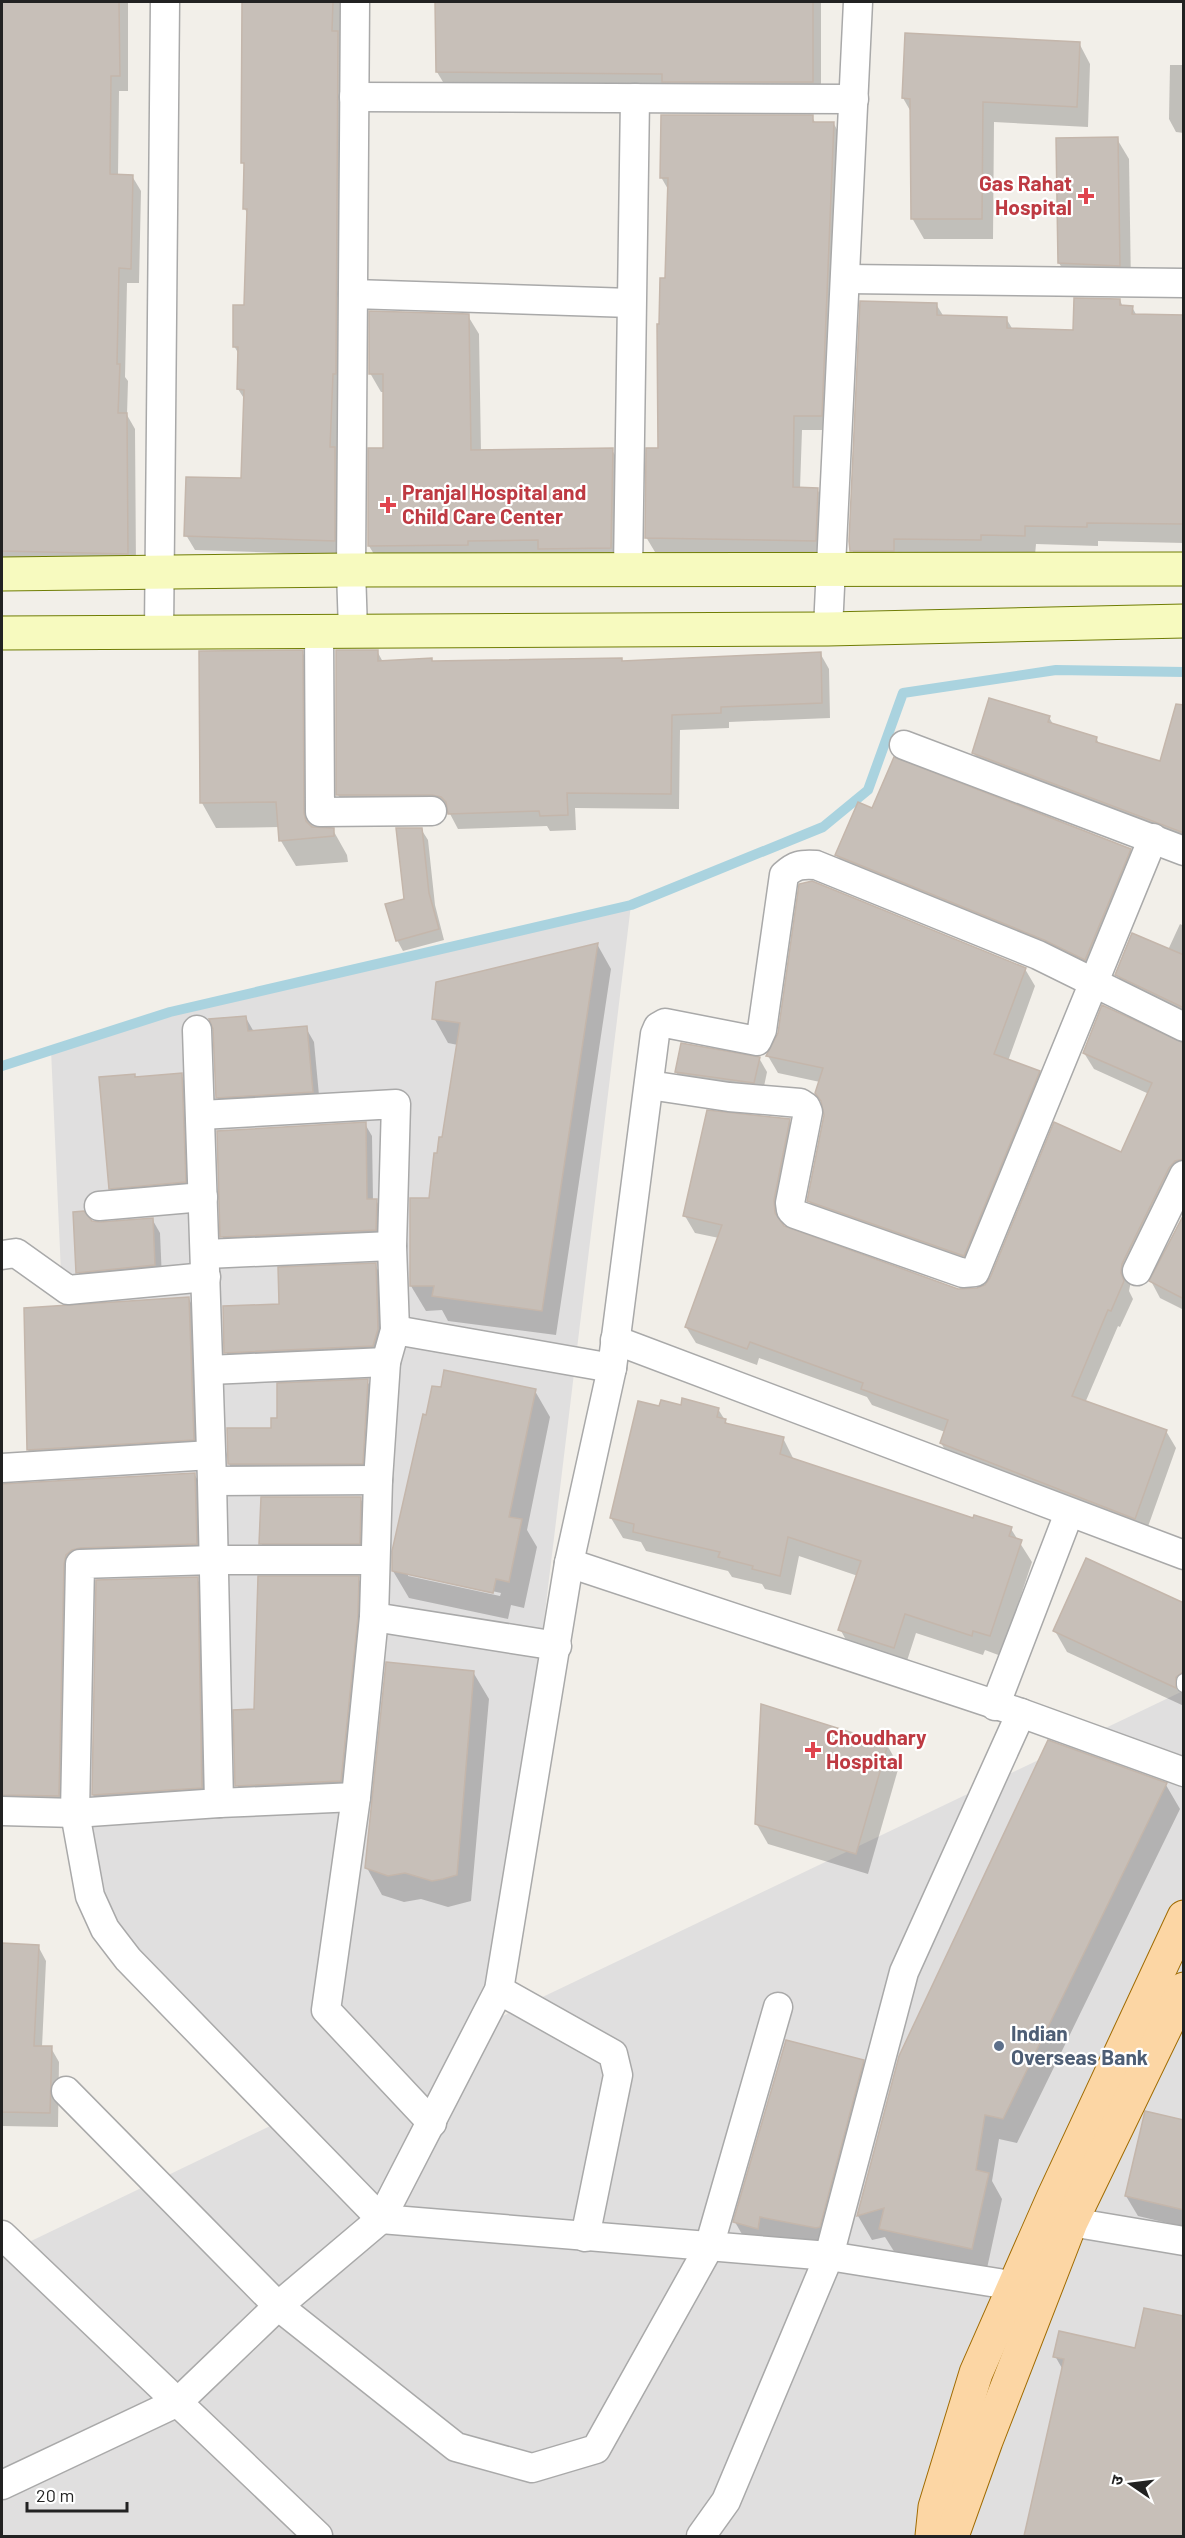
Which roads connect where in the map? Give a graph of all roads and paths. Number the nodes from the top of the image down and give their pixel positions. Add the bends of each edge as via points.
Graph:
1 (165, 2) edge
2 (355, 2) edge
3 (858, 2) edge
4 (354, 97) junction
5 (634, 98) junction
6 (854, 99) junction
7 (846, 279) junction
8 (1184, 283) edge
9 (353, 294) junction
10 (631, 303) junction
11 (1184, 569) edge
12 (351, 570) junction
13 (628, 570) junction
14 (831, 570) junction
15 (2, 574) edge
16 (159, 574) junction
17 (1184, 621) edge
18 (828, 628) junction
19 (319, 631) junction
20 (353, 631) junction
21 (159, 632) junction
22 (2, 633) edge
23 (904, 745) dead end
24 (432, 811) dead end
25 (1153, 838) junction
26 (1184, 851) edge
27 (1094, 983) junction
28 (1184, 1027) edge
29 (197, 1030) dead end
30 (649, 1085) junction
31 (201, 1115) junction
32 (1184, 1175) edge
33 (203, 1197) junction
34 (99, 1206) dead end
35 (392, 1246) junction
36 (2, 1255) edge
37 (206, 1266) junction
38 (1137, 1270) dead end
39 (395, 1330) junction
40 (615, 1340) junction
41 (386, 1362) junction
42 (612, 1368) junction
43 (209, 1370) junction
44 (2, 1467) edge
45 (212, 1468) junction
46 (378, 1480) junction
47 (1069, 1513) junction
48 (1184, 1555) edge
49 (214, 1560) junction
50 (374, 1560) junction
51 (569, 1563) junction
52 (374, 1617) junction
53 (557, 1646) junction
54 (1008, 1710) junction
55 (1184, 1772) edge
56 (356, 1797) junction
57 (219, 1803) junction
58 (2, 1810) edge
59 (75, 1813) junction
60 (1184, 1917) edge
61 (1184, 1989) edge
62 (499, 1990) junction
63 (778, 2007) dead end
64 (66, 2091) dead end
65 (432, 2123) junction
66 (381, 2219) junction
67 (1071, 2222) junction
68 (2, 2235) edge
69 (585, 2237) junction
70 (1184, 2241) edge
71 (709, 2247) junction
72 (829, 2256) junction
73 (1029, 2288) junction
74 (278, 2306) junction
75 (178, 2402) junction
76 (2, 2485) edge
77 (318, 2536) edge
78 (701, 2536) edge
79 (933, 2536) edge
80 (952, 2536) edge

1 - 16 street
2 - 4 street
3 - 6 street
4 - 5 street
4 - 9 street
5 - 6 street
5 - 10 street
6 - 7 street
7 - 8 street
7 - 14 street
9 - 10 street
9 - 12 street
10 - 13 street
11 - 14 main road
12 - 13 main road
12 - 16 main road
12 - 20 street
13 - 14 main road
14 - 18 street
15 - 16 main road
16 - 21 street
17 - 18 main road
18 - 20 main road
19 - 20 main road
19 - 21 main road
19 - 24 street via 320,812
21 - 22 main road
23 - 25 street
25 - 26 street
25 - 27 street
27 - 28 street
27 - 30 street via 1038,955 816,865 794,866 784,875 762,1030 757,1041 665,1023 655,1034
27 - 30 street via 975,1272 970,1274 791,1210 808,1112 800,1103
29 - 31 street
30 - 40 street
31 - 33 street
31 - 35 street via 396,1104
32 - 38 street
33 - 34 street
33 - 37 street
35 - 37 street
35 - 39 street
36 - 37 street via 16,1253 68,1290
37 - 43 street
39 - 41 street
39 - 42 street
40 - 42 street
40 - 47 street
41 - 43 street
41 - 46 street
42 - 51 street
43 - 45 street
44 - 45 street
45 - 46 street
45 - 49 street
46 - 50 street
47 - 48 street
47 - 54 street
49 - 50 street
49 - 57 street
49 - 59 street via 80,1564
50 - 52 street
51 - 53 street
51 - 54 street
52 - 53 street
52 - 56 street
53 - 62 street
54 - 55 street
54 - 72 street via 904,1972
56 - 57 street
56 - 65 street via 326,2010
57 - 59 street
58 - 59 street
59 - 66 street via 90,1896 105,1929 128,1959
60 - 73 main road via 1053,2198
61 - 67 main road
62 - 65 street
62 - 69 street via 613,2054 618,2075
63 - 71 street
64 - 74 street
65 - 66 street
66 - 69 street
66 - 74 street
67 - 70 street
67 - 73 main road
68 - 75 street
69 - 71 street
71 - 72 street
71 - 74 street via 597,2449 532,2468 456,2448
72 - 73 street
72 - 78 street via 726,2500
73 - 79 main road via 976,2373 935,2507
73 - 80 main road
74 - 75 street
75 - 76 street
75 - 77 street

